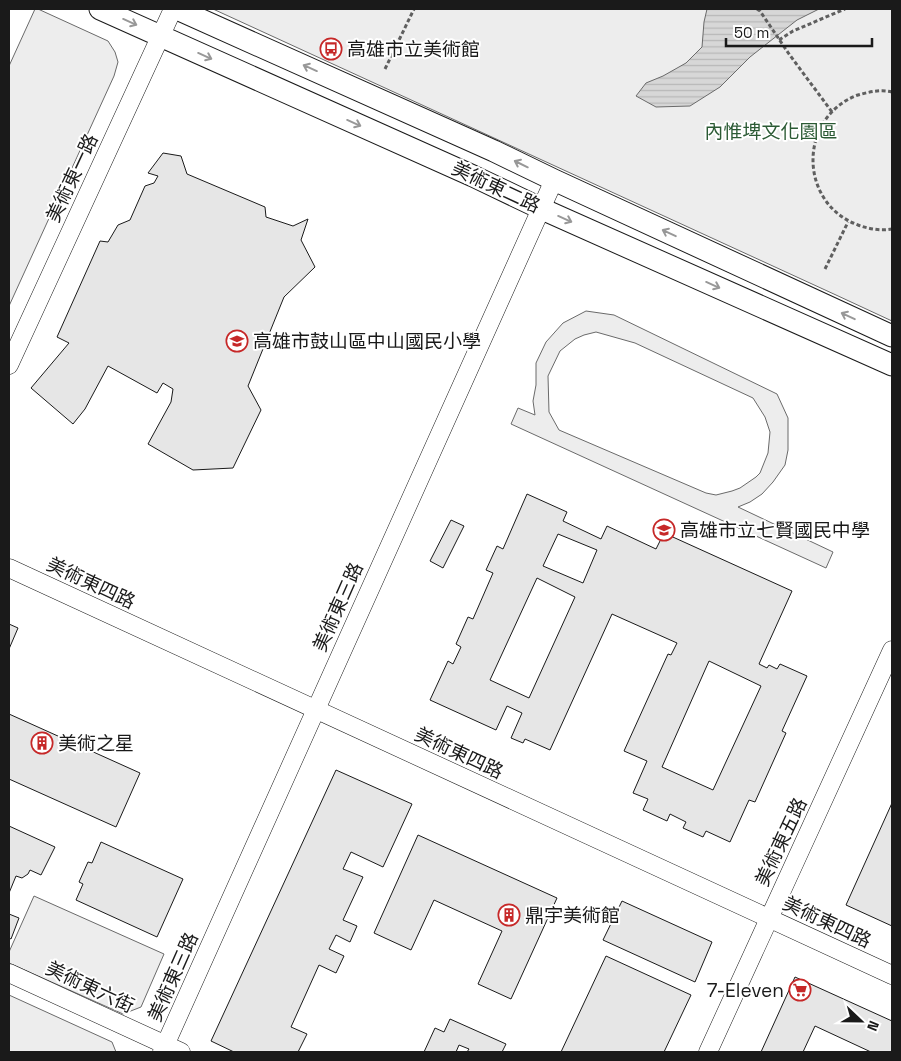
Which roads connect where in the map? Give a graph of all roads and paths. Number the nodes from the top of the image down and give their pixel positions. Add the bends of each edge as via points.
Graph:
1 (100, 9) edge
2 (175, 9) edge
3 (414, 9) edge
4 (757, 9) edge
5 (845, 9) edge
6 (161, 36) junction
7 (780, 40) junction
8 (385, 69) dead end
9 (892, 92) edge
10 (832, 112) junction
11 (554, 180) junction
12 (542, 209) junction
13 (848, 222) junction
14 (892, 229) edge
15 (825, 269) dead end
16 (892, 336) edge
17 (9, 365) edge
18 (892, 365) edge
19 (9, 568) edge
20 (892, 650) edge
21 (316, 710) junction
22 (769, 918) junction
23 (9, 973) edge
24 (892, 975) edge
25 (170, 1050) edge
26 (708, 1052) edge

1 -> 6 street, 美術東二路
2 - 6 street, 美術東一路
11 -> 2 street, 美術東二路
3 - 8 path
4 - 7 path
5 - 7 path via 793,31
6 -> 12 street, 美術東二路
6 - 17 street, 美術東一路
7 - 10 path
9 - 10 path via 868,92 848,99
10 - 13 path via 820,129 813,149 813,171 819,191 832,209
11 - 12 street, 美術東三路
16 -> 11 street, 美術東二路
12 -> 18 street, 美術東二路
12 - 21 street, 美術東三路
13 - 14 path via 866,228
13 - 15 path
19 - 21 street, 美術東四路
20 - 22 street, 美術東五路
21 - 22 street, 美術東四路
21 - 25 street, 美術東三路
22 - 24 street, 美術東四路
22 - 26 street, 美術東五路
23 - 25 street, 美術東六街

